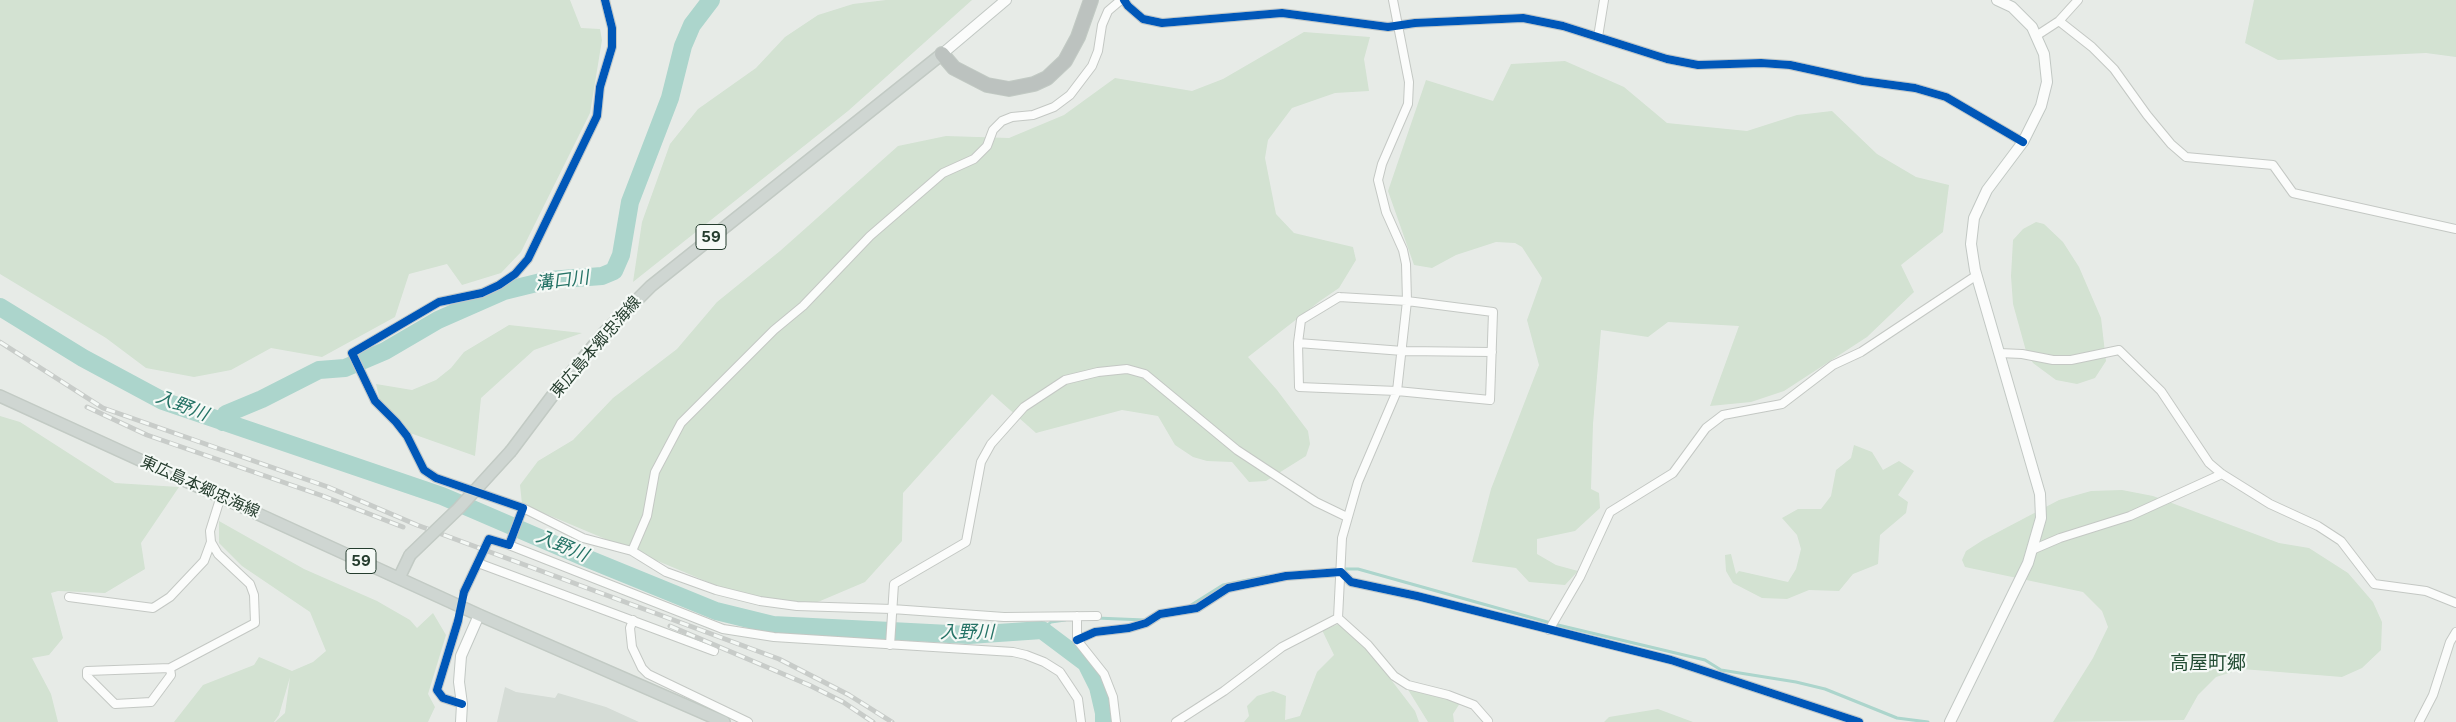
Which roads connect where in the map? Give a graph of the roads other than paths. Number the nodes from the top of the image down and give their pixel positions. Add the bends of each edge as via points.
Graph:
1 (605, 0) edge
2 (1006, 0) edge
3 (1091, 0) edge
4 (1122, 0) edge
5 (1393, 0) edge
6 (1604, 0) edge
7 (1998, 0) edge
8 (2078, 0) edge
9 (2058, 20) junction
10 (1398, 25) junction
11 (2036, 36) junction
12 (1598, 37) junction
13 (942, 54) junction
14 (2023, 142) junction
15 (2456, 229) edge
16 (1977, 275) junction
17 (1408, 301) junction
18 (1298, 343) junction
19 (1403, 351) junction
20 (1492, 352) junction
21 (1999, 353) junction
22 (1397, 391) junction
23 (0, 396) edge
24 (2222, 474) junction
25 (221, 496) junction
26 (522, 511) junction
27 (1347, 517) junction
28 (210, 542) junction
29 (510, 542) junction
30 (2032, 550) junction
31 (632, 551) junction
32 (478, 564) junction
33 (1340, 572) junction
34 (399, 578) junction
35 (464, 592) tunnel mouth
36 (69, 597) dead end
37 (2456, 603) edge
38 (892, 611) junction
39 (479, 614) junction
40 (1097, 616) dead end
41 (1077, 618) junction
42 (1338, 618) junction
43 (633, 620) junction
44 (458, 621) tunnel mouth
45 (1549, 630) junction
46 (2456, 632) edge
47 (1076, 636) junction
48 (890, 645) junction
49 (714, 651) dead end
50 (170, 668) junction
51 (462, 704) junction
52 (1488, 721) dead end
53 (461, 722) edge
54 (724, 722) edge
55 (748, 722) edge
56 (1081, 722) edge
57 (1116, 722) edge
58 (1176, 722) edge
59 (1859, 722) edge
60 (1950, 722) edge
61 (2419, 722) edge

1 - 26 street via 612,28 612,47 600,87 597,116 528,259 499,285 482,293 439,302 352,353 375,402 396,422 424,470 436,478
2 - 13 street
3 - 13 highway via 1065,62 1047,78 1034,84 1009,89 987,85 954,68
4 - 10 street via 1143,19 1162,23 1282,13 1388,27
4 - 31 street via 1108,11 1092,66 1070,94 1054,107 1034,115 1002,121 974,159 944,173 870,236 803,306 774,330 681,423 655,472 648,516
5 - 10 street
6 - 12 street
7 - 11 street via 2012,7
8 - 9 street
9 - 11 street
9 - 15 street via 2114,69 2147,115 2186,157 2273,165 2293,193
10 - 12 street via 1524,18
10 - 17 street via 1409,82 1408,104 1378,180 1386,212 1403,250
11 - 14 street via 2044,54 2047,82 2041,106
12 - 14 street via 1667,59 1698,65 1790,65 1915,88 1946,97
13 - 34 main road, 東広島本郷忠海線 / 59, bridge via 651,286 604,333 511,451 410,555
14 - 16 street via 1987,190 1974,218 1970,244
16 - 21 street
16 - 45 street via 1860,352 1833,365 1782,404 1723,415 1706,428 1673,473 1610,512 1580,577
17 - 18 street via 1338,297 1301,320
17 - 19 street
17 - 20 street via 1493,312
18 - 19 street
18 - 22 street via 1299,387
19 - 20 street
19 - 22 street
20 - 22 street via 1490,400
21 - 24 street via 2071,360 2119,350 2161,391 2210,463
21 - 30 street via 2040,494 2042,518
22 - 27 street via 1358,482
23 - 25 main road, 東広島本郷忠海線 / 59
24 - 30 street via 2130,516
24 - 37 street via 2270,504 2318,526 2341,541 2374,584 2426,591
25 - 28 street via 210,531
25 - 34 main road, 東広島本郷忠海線 / 59
26 - 29 street
26 - 31 street via 583,538
27 - 33 street
27 - 38 street via 1316,502 1237,450 1145,374 1127,369 1098,372 1065,380 1048,390 1024,407 995,438 981,462 966,542 894,584
28 - 36 street via 204,561 170,596 153,608
28 - 50 street via 250,584 256,622
29 - 32 street via 489,539
29 - 48 street via 723,629 774,637
30 - 60 street
31 - 38 street via 666,572 760,601
32 - 35 street
32 - 43 street
33 - 42 street
33 - 45 street via 1350,582
33 - 47 street via 1286,576 1228,588 1197,608 1160,614 1129,628
34 - 39 main road, 東広島本郷忠海線 / 59
38 - 41 street via 1004,618
38 - 48 street
39 - 51 street via 461,656 459,682
39 - 54 main road, 東広島本郷忠海線 / 59
40 - 41 street
41 - 47 street
42 - 52 street via 1368,645 1394,676 1408,685 1474,705
42 - 58 street via 1282,647
43 - 49 street
43 - 55 street via 632,646 648,674
44 - 51 street via 437,690 443,698
45 - 59 street via 1671,660
46 - 61 street via 2433,695
47 - 57 street via 1104,674 1113,697
48 - 56 street via 1013,652 1044,662 1060,672 1073,689 1078,699
50 - 50 street via 87,671 87,676 115,704 151,702 171,675
51 - 53 street

